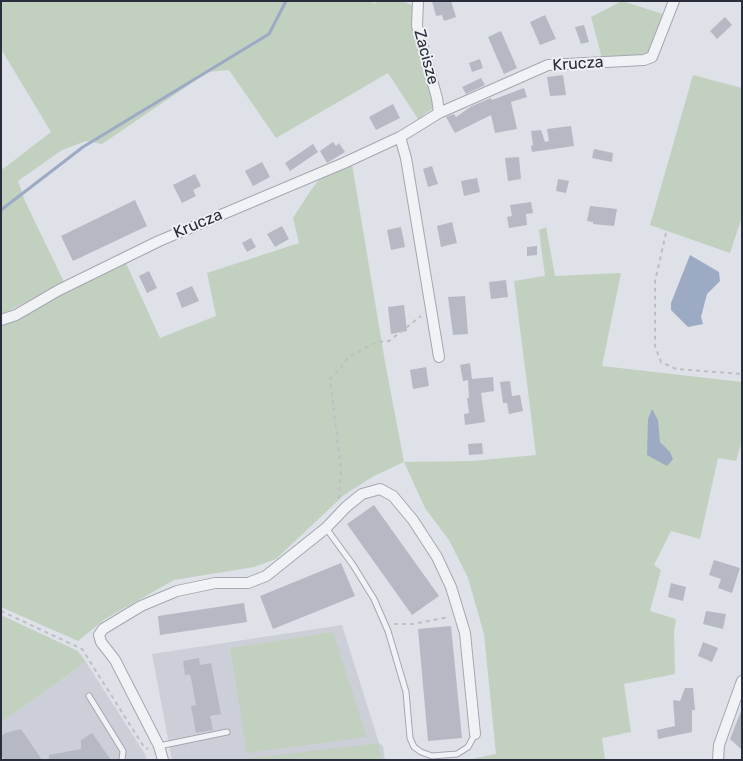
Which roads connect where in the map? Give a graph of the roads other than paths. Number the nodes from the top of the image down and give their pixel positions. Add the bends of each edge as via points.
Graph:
1 (418, 1) edge
2 (674, 1) edge
3 (439, 113) junction
4 (400, 137) junction
5 (1, 320) edge
6 (439, 357) dead end
7 (326, 528) junction
8 (742, 681) edge
9 (89, 696) dead end
10 (227, 732) dead end
11 (475, 734) joint
12 (161, 754) edge
13 (122, 760) edge
14 (718, 760) edge

1 - 3 street, Zacisze via 417,26
2 - 3 street, Krucza via 652,57 548,65
3 - 4 street, Krucza
4 - 5 street, Krucza via 159,241
4 - 6 street
7 - 11 lane via 353,564 385,624 399,662 406,692 410,738 414,746 432,756 458,754 468,747
7 - 11 street via 362,494 372,490 393,496 413,520 437,557 461,615
7 - 12 street via 278,568 256,581 215,583 176,591 141,606 103,629 99,635 101,642 115,660
8 - 14 street via 718,745
9 - 13 lane via 123,751
10 - 12 lane

